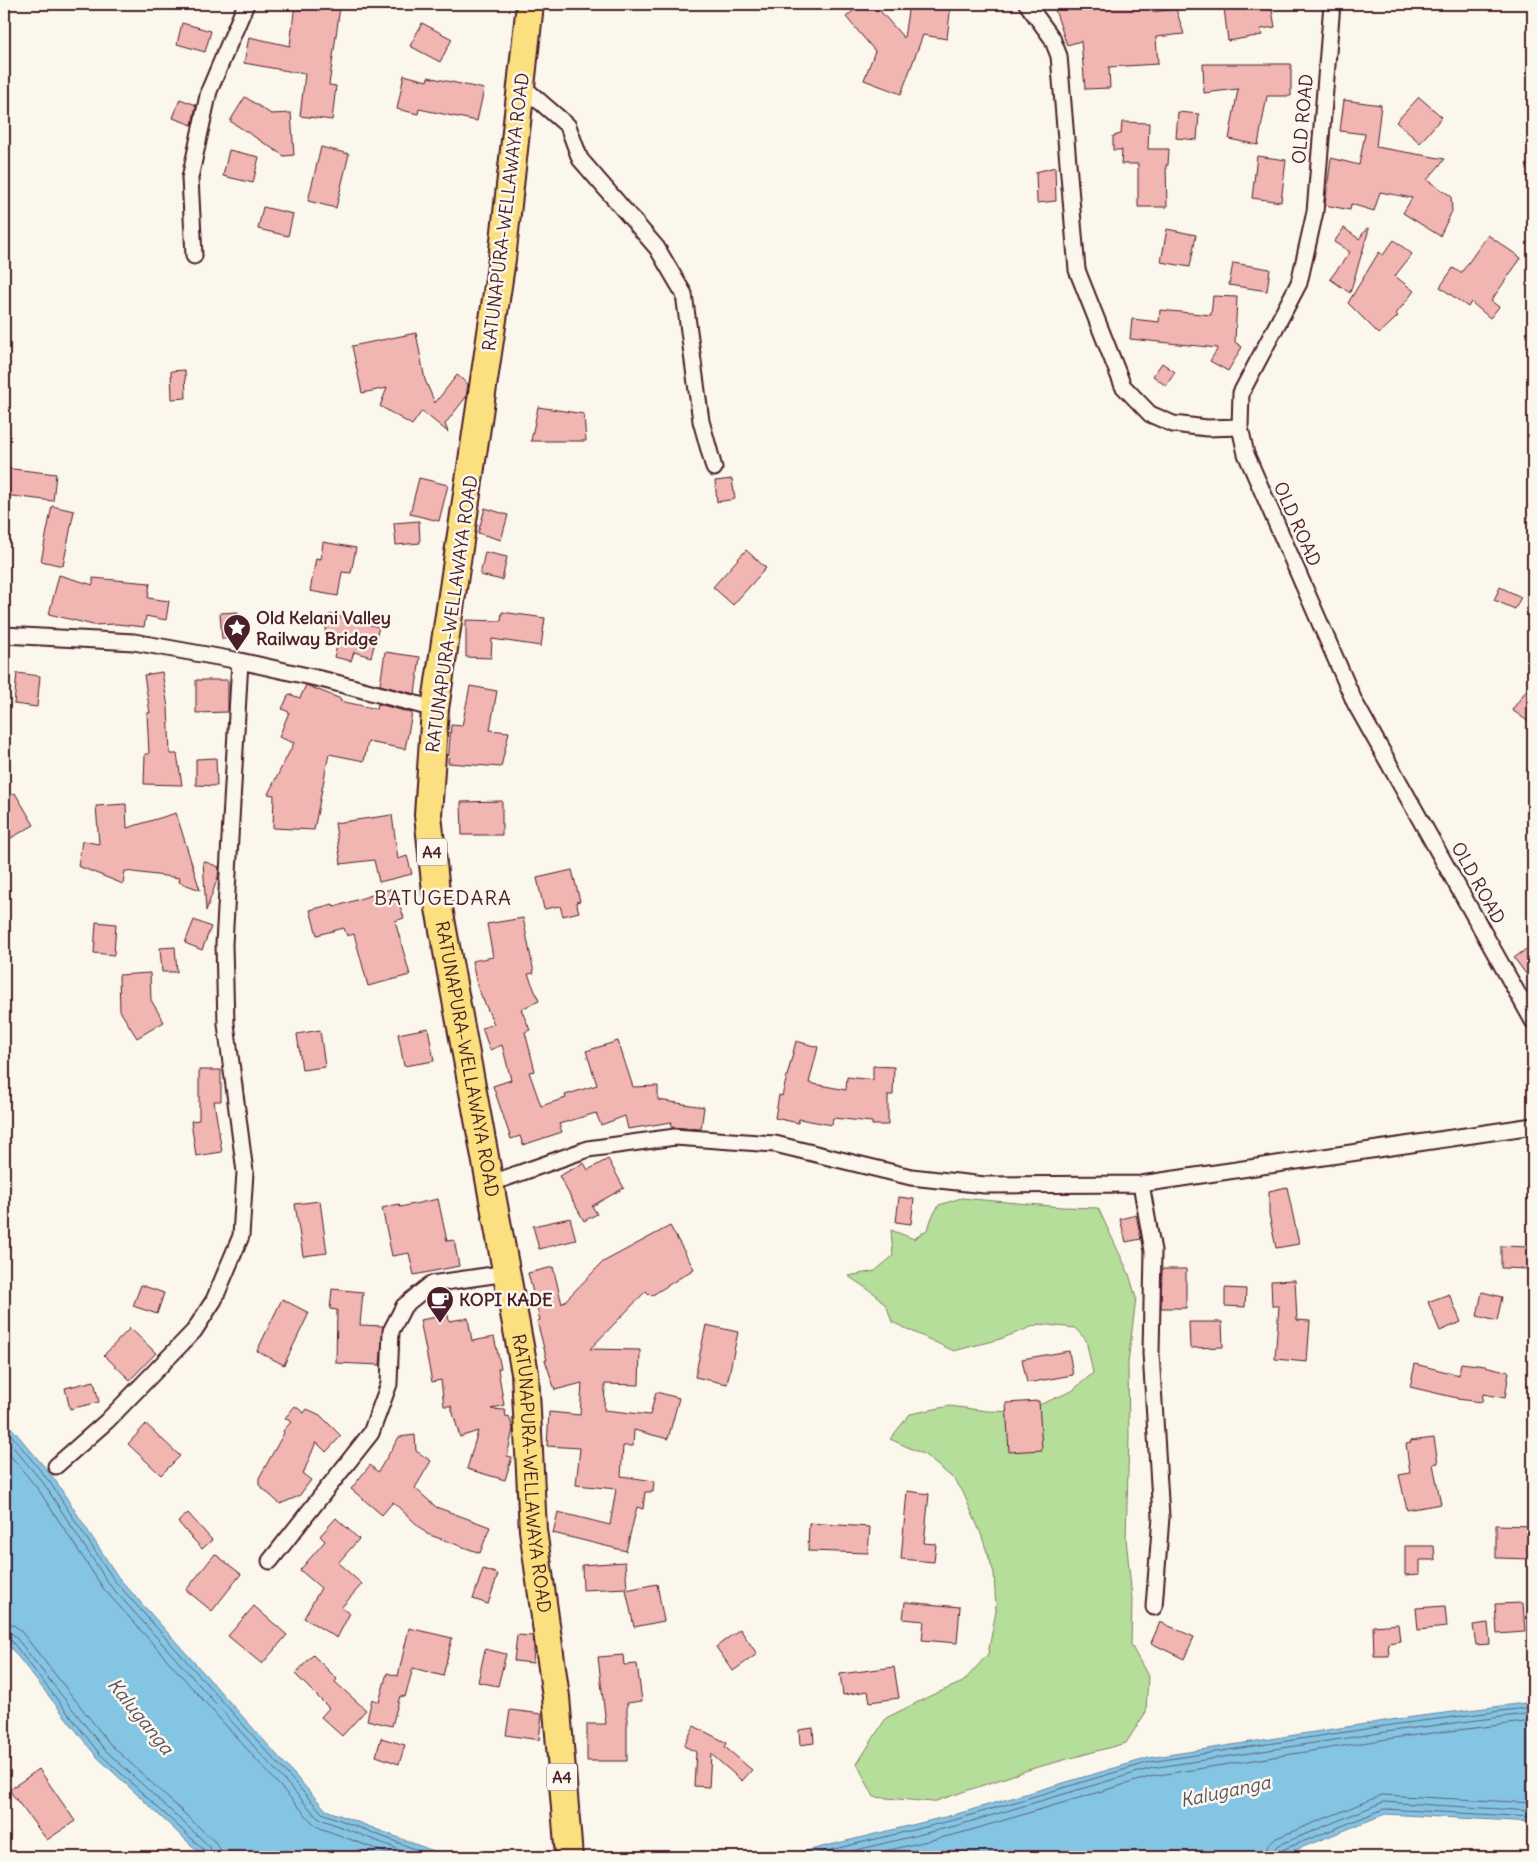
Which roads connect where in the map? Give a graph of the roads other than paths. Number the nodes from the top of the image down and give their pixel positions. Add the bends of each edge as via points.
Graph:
1 (246, 4) edge
2 (530, 4) edge
3 (1027, 4) edge
4 (1332, 4) edge
5 (522, 86) junction
6 (194, 256) dead end
7 (1240, 427) junction
8 (714, 468) dead end
9 (4, 635) edge
10 (240, 661) junction
11 (435, 709) junction
12 (1516, 991) junction
13 (1533, 996) edge
14 (1533, 1021) edge
15 (1533, 1126) edge
16 (489, 1184) junction
17 (1141, 1184) junction
18 (507, 1273) junction
19 (56, 1466) dead end
20 (270, 1561) dead end
21 (1154, 1607) dead end
22 (569, 1857) edge

1 - 6 street via 209,91 190,178
2 - 5 highway, RATUNAPURA-WELLAWAYA ROAD / A4
3 - 7 street via 1052,38 1059,56 1077,270 1123,386 1150,414 1173,424
4 - 7 street, OLD ROAD via 1311,230 1299,283 1241,393
5 - 8 street via 568,126 580,159 657,248 684,294 701,421
5 - 11 highway, RATUNAPURA-WELLAWAYA ROAD / A4 via 502,259
7 - 12 street, OLD ROAD via 1246,454 1355,703
9 - 10 street via 134,642
10 - 11 street
10 - 19 street via 224,944 226,1024 245,1172 241,1236 214,1300 194,1331 107,1420
11 - 16 highway, RATUNAPURA-WELLAWAYA ROAD / A4 via 428,814 436,892
12 - 13 street
12 - 14 street, OLD ROAD
15 - 17 street
16 - 17 street via 588,1149 675,1138 775,1144 911,1176 985,1185
16 - 18 highway, RATUNAPURA-WELLAWAYA ROAD / A4
17 - 21 street via 1153,1251 1150,1353 1161,1517
18 - 20 street via 431,1284 404,1306 390,1331 389,1384 370,1433
18 - 22 highway, RATUNAPURA-WELLAWAYA ROAD / A4 via 525,1373 533,1530 556,1697

